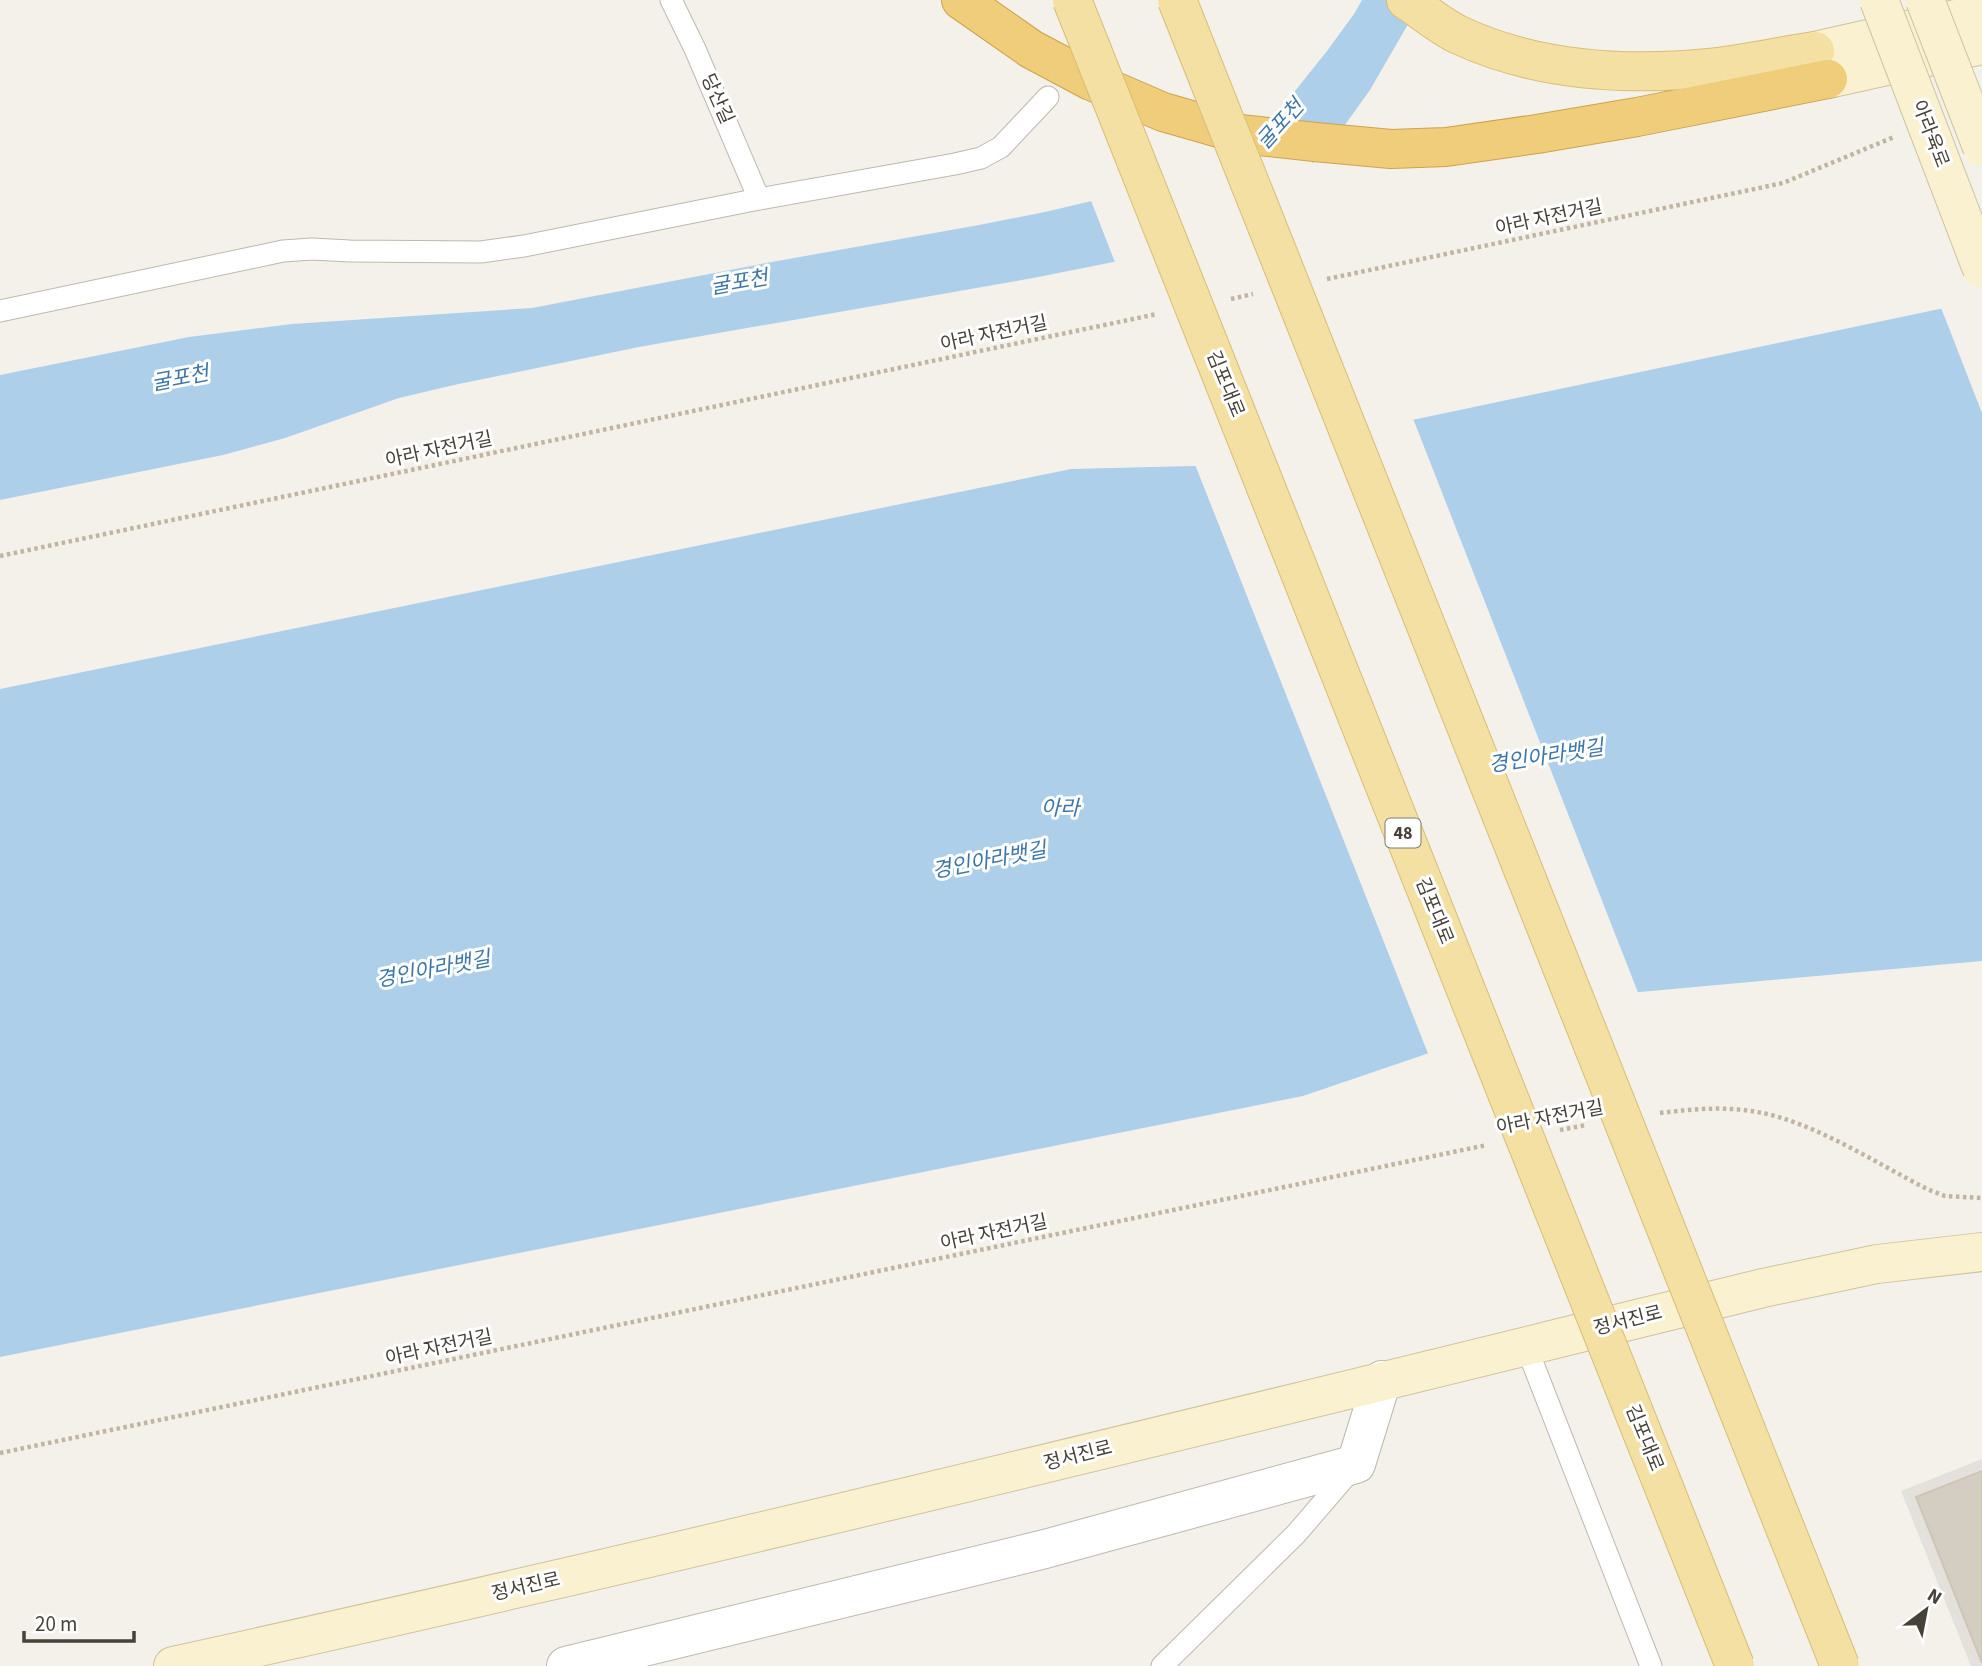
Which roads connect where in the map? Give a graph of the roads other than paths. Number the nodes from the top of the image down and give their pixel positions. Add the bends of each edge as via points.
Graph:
1 (671, 0) edge
2 (961, 0) edge
3 (1072, 0) edge
4 (1079, 0) edge
5 (1177, 0) edge
6 (1406, 0) edge
7 (1879, 0) edge
8 (1925, 0) edge
9 (1982, 13) edge
10 (1077, 45) dead end
11 (1982, 45) edge
12 (1821, 65) junction
13 (1048, 97) dead end
14 (1982, 147) edge
15 (759, 199) junction
16 (1982, 268) edge
17 (0, 311) edge
18 (1982, 1252) edge
19 (1526, 1346) junction
20 (1382, 1380) junction
21 (1356, 1464) junction
22 (173, 1666) edge
23 (566, 1666) edge
24 (1162, 1666) edge
25 (1651, 1666) edge
26 (1735, 1666) edge
27 (1840, 1666) edge

1 - 15 lane, 당산길
2 - 12 highway via 1031,49 1163,112 1240,134 1391,149 1446,147 1702,105
3 - 26 main road, 김포대로 / 48, bridge
4 - 10 lane
5 - 27 main road, bridge
6 - 12 main road via 1458,34 1563,66 1657,71
7 - 16 street, 아라육로, bridge
8 - 14 street, bridge
9 - 12 street
11 - 12 street
13 - 15 lane via 1001,147 981,158
15 - 17 lane via 481,252 283,251
18 - 19 street, 정서진로 via 1864,1267
19 - 20 street, 정서진로
19 - 25 lane
20 - 21 street
20 - 22 street, 정서진로 via 798,1524
21 - 23 street via 1045,1549
21 - 24 lane via 1296,1534

